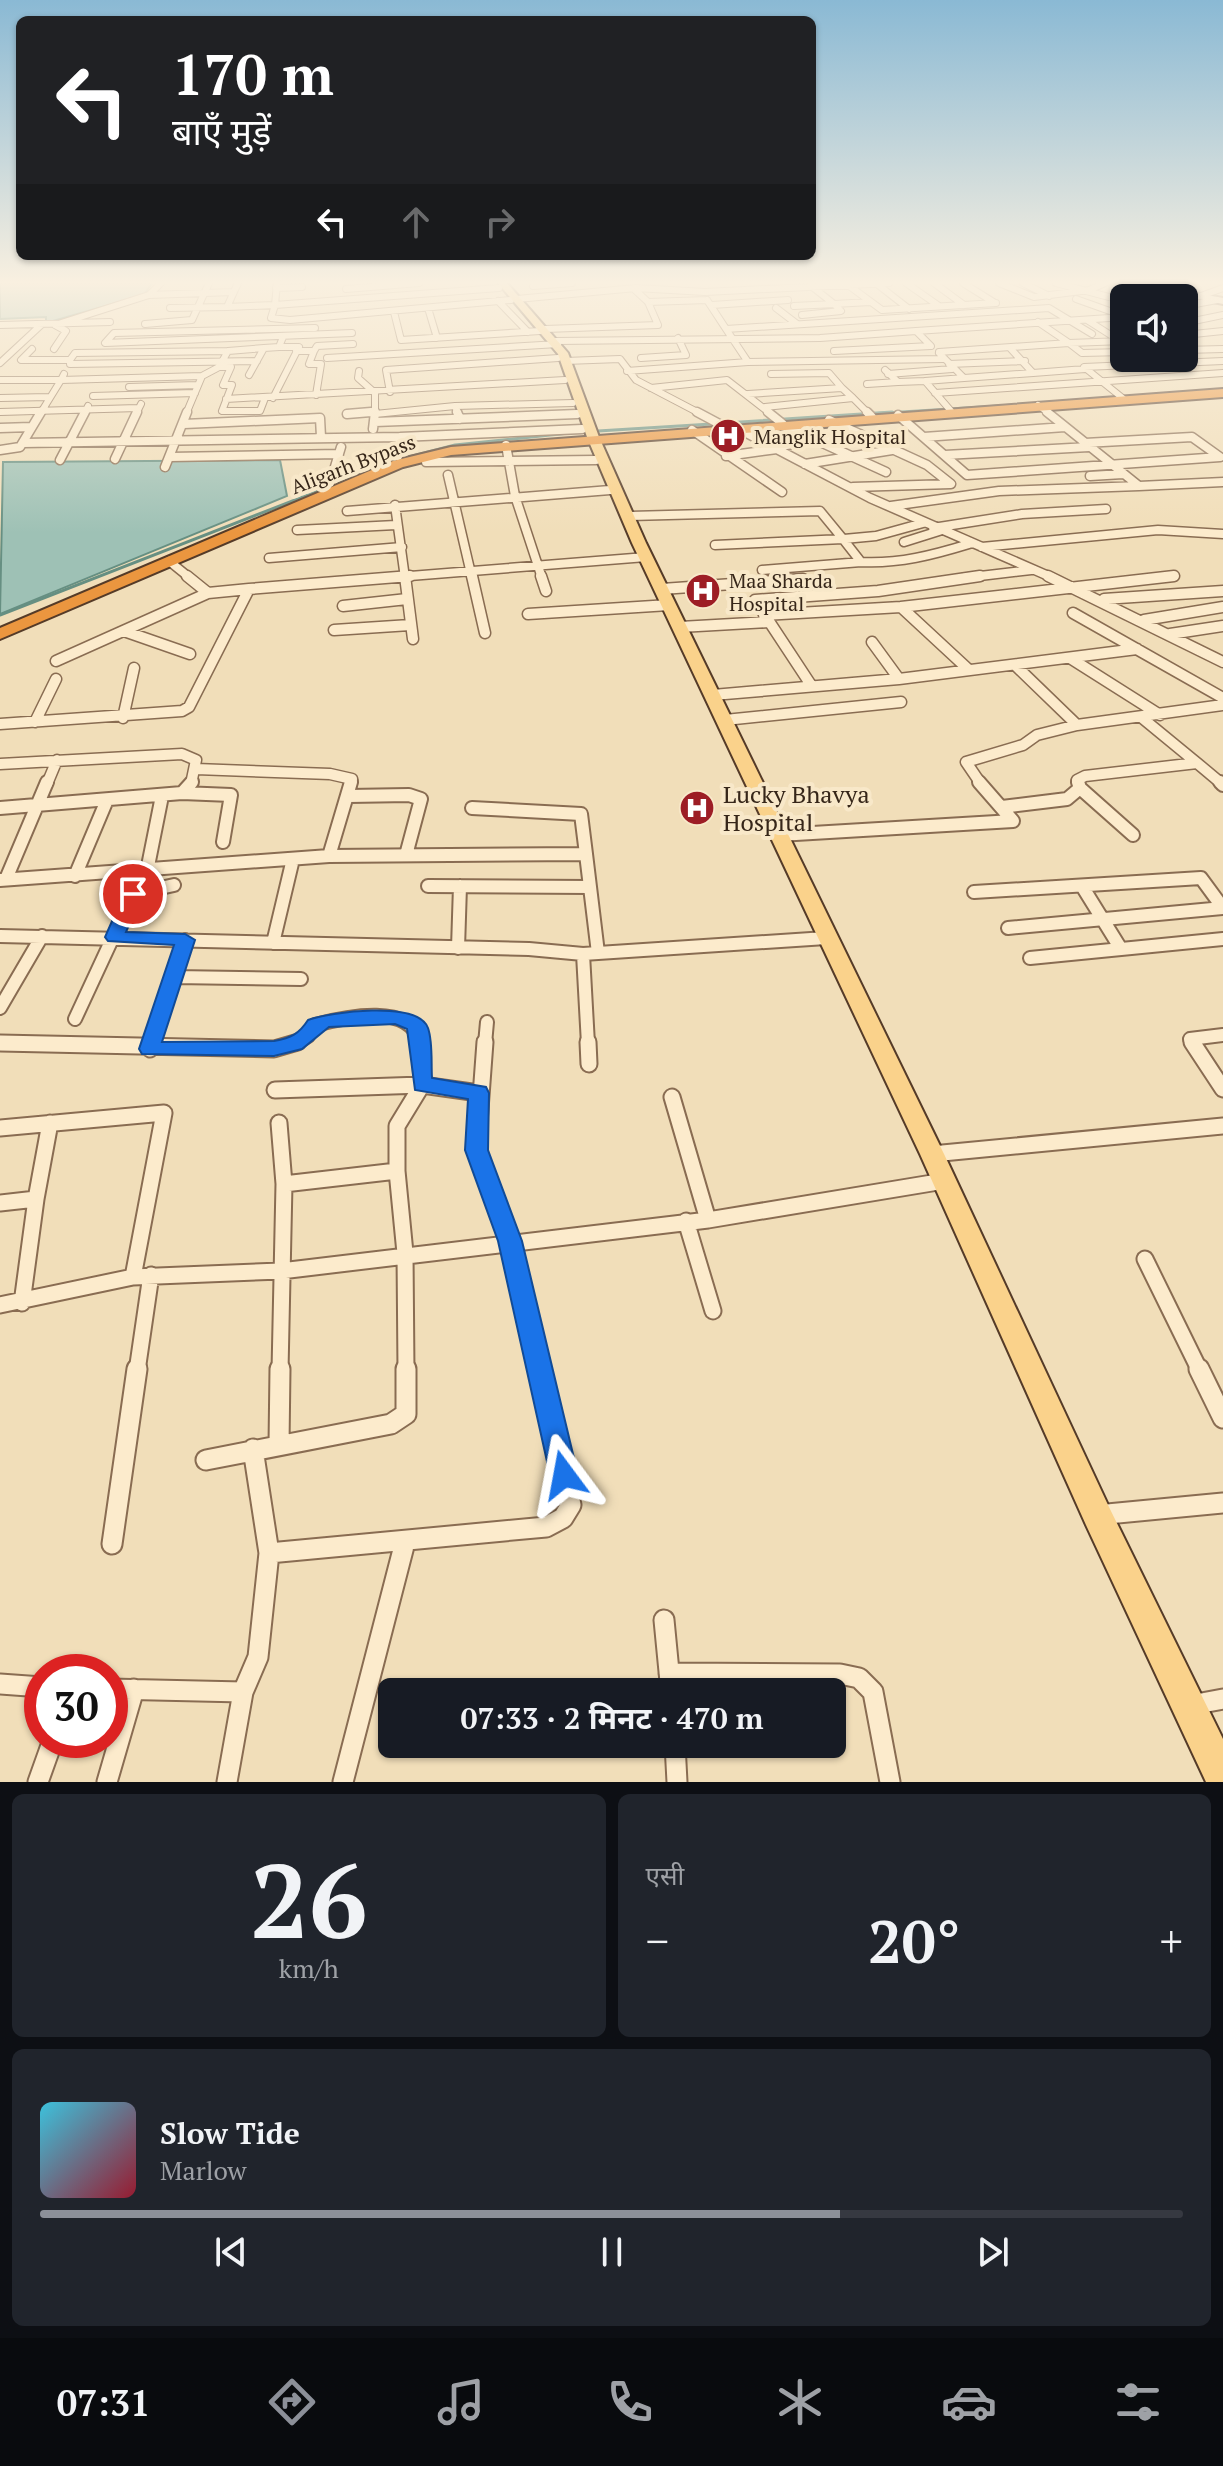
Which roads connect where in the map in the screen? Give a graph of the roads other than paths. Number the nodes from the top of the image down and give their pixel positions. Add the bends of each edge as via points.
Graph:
1 (39, 366) edge
2 (68, 366) edge
3 (133, 366) edge
4 (218, 366) edge
5 (228, 366) edge
6 (254, 366) edge
7 (287, 366) edge
8 (321, 366) edge
9 (454, 366) edge
10 (563, 366) edge
11 (624, 366) edge
12 (692, 366) edge
13 (842, 366) edge
14 (881, 366) edge
15 (923, 366) edge
16 (951, 366) edge
17 (1028, 366) edge
18 (1085, 369) joint
19 (359, 371) dead end
20 (627, 371) junction
21 (1175, 372) edge
22 (829, 373) junction
23 (1031, 373) junction
24 (1223, 373) edge
25 (771, 374) dead end
26 (888, 374) junction
27 (249, 375) dead end
28 (1179, 375) junction
29 (202, 376) junction
30 (566, 377) junction
31 (964, 378) junction
32 (105, 379) junction
33 (124, 379) junction
34 (0, 380) edge
35 (61, 380) junction
36 (1097, 380) junction
37 (30, 381) junction
38 (925, 381) junction
39 (898, 382) junction
40 (867, 384) dead end
41 (1044, 385) junction
42 (487, 386) junction
43 (129, 387) dead end
44 (651, 388) junction
45 (842, 388) junction
46 (196, 389) junction
47 (411, 391) junction
48 (390, 392) junction
49 (375, 393) junction
50 (935, 393) junction
51 (1223, 393) edge
52 (335, 394) junction
53 (748, 394) junction
54 (146, 395) junction
55 (316, 395) junction
56 (93, 396) junction
57 (22, 397) junction
58 (49, 397) junction
59 (299, 397) junction
60 (0, 398) edge
61 (269, 398) junction
62 (853, 398) junction
63 (1122, 398) junction
64 (226, 399) junction
65 (490, 405) junction
66 (1038, 405) junction
67 (334, 406) dead end
68 (455, 406) junction
69 (765, 407) junction
70 (138, 408) junction
71 (575, 408) junction
72 (87, 409) junction
73 (419, 409) junction
74 (950, 409) junction
75 (41, 410) junction
76 (294, 410) dead end
77 (314, 410) dead end
78 (260, 411) junction
79 (0, 412) edge
80 (10, 412) junction
81 (375, 412) junction
82 (347, 414) dead end
83 (870, 415) junction
84 (898, 415) junction
85 (320, 418) junction
86 (460, 419) junction
87 (255, 420) junction
88 (829, 420) junction
89 (375, 422) junction
90 (780, 422) junction
91 (184, 424) junction
92 (31, 427) junction
93 (731, 427) junction
94 (1065, 427) junction
95 (0, 428) edge
96 (692, 430) junction
97 (860, 434) junction
98 (587, 435) junction
99 (321, 437) junction
100 (345, 437) junction
101 (371, 437) junction
102 (400, 437) junction
103 (924, 437) junction
104 (176, 440) junction
105 (817, 440) junction
106 (123, 441) junction
107 (23, 443) junction
108 (69, 443) junction
109 (506, 445) junction
110 (1087, 445) junction
111 (775, 448) junction
112 (0, 450) edge
113 (892, 450) junction
114 (339, 454) junction
115 (945, 455) junction
116 (398, 456) dead end
117 (726, 456) junction
118 (852, 456) junction
119 (170, 457) junction
120 (1222, 458) edge
121 (115, 459) dead end
122 (60, 460) dead end
123 (596, 460) junction
124 (426, 462) dead end
125 (509, 464) junction
126 (805, 464) junction
127 (1115, 465) junction
128 (165, 467) dead end
129 (886, 472) dead end
130 (991, 473) junction
131 (1123, 474) junction
132 (448, 475) dead end
133 (1090, 476) dead end
134 (1223, 482) edge
135 (330, 483) dead end
136 (1139, 486) junction
137 (849, 487) junction
138 (610, 490) junction
139 (1006, 491) junction
140 (782, 492) dead end
141 (515, 496) junction
142 (456, 500) junction
143 (395, 505) junction
144 (890, 506) junction
145 (1106, 509) dead end
146 (347, 511) dead end
147 (630, 516) junction
148 (923, 523) junction
149 (396, 525) junction
150 (936, 529) junction
151 (297, 530) dead end
152 (1223, 534) edge
153 (844, 539) junction
154 (904, 542) dead end
155 (715, 545) dead end
156 (974, 546) junction
157 (402, 547) junction
158 (643, 550) junction
159 (269, 558) dead end
160 (169, 561) junction
161 (861, 562) junction
162 (539, 565) junction
163 (468, 569) junction
164 (762, 570) dead end
165 (1035, 570) junction
166 (406, 574) junction
167 (1174, 576) dead end
168 (803, 579) dead end
169 (1075, 587) junction
170 (249, 589) junction
171 (546, 591) dead end
172 (878, 591) junction
173 (1223, 591) edge
174 (208, 593) junction
175 (407, 599) junction
176 (1101, 599) junction
177 (343, 606) dead end
178 (670, 607) junction
179 (888, 607) junction
180 (901, 607) junction
181 (1223, 607) edge
182 (1073, 613) dead end
183 (528, 614) dead end
184 (767, 618) junction
185 (1144, 620) junction
186 (410, 625) junction
187 (1223, 626) edge
188 (334, 630) dead end
189 (124, 631) junction
190 (485, 633) dead end
191 (0, 634) edge
192 (1170, 634) junction
193 (413, 639) dead end
194 (872, 642) dead end
195 (1137, 649) junction
196 (190, 654) dead end
197 (1070, 658) junction
198 (56, 661) dead end
199 (1223, 662) edge
200 (1016, 666) junction
201 (134, 668) dead end
202 (969, 670) junction
203 (56, 679) dead end
204 (899, 679) junction
205 (811, 685) junction
206 (713, 695) junction
207 (1223, 698) edge
208 (901, 702) dead end
209 (1223, 705) edge
210 (1160, 715) junction
211 (1141, 717) junction
212 (123, 718) junction
213 (725, 720) junction
214 (35, 722) junction
215 (0, 724) edge
216 (1077, 725) junction
217 (57, 760) junction
218 (1197, 763) junction
219 (0, 764) edge
220 (196, 769) junction
221 (1223, 785) edge
222 (1080, 788) junction
223 (182, 793) junction
224 (162, 796) junction
225 (349, 796) junction
226 (107, 800) junction
227 (38, 805) junction
228 (1002, 807) junction
229 (0, 808) edge
230 (472, 808) dead end
231 (779, 835) junction
232 (1133, 835) dead end
233 (223, 842) dead end
234 (586, 854) junction
235 (406, 855) junction
236 (329, 856) junction
237 (293, 859) junction
238 (147, 871) junction
239 (75, 876) junction
240 (3, 880) edge
241 (174, 885) dead end
242 (428, 886) dead end
243 (460, 886) junction
244 (1082, 886) junction
245 (590, 887) junction
246 (974, 892) dead end
247 (1102, 919) junction
248 (1008, 928) dead end
249 (0, 936) edge
250 (42, 936) junction
251 (114, 937) junction
252 (826, 938) junction
253 (1223, 939) edge
254 (185, 940) junction
255 (273, 943) junction
256 (458, 948) junction
257 (1121, 949) junction
258 (598, 953) junction
259 (583, 954) junction
260 (1030, 958) dead end
261 (175, 977) junction
262 (301, 979) dead end
263 (0, 1008) edge
264 (75, 1019) dead end
265 (487, 1022) dead end
266 (1223, 1035) edge
267 (0, 1043) edge
268 (150, 1049) junction
269 (589, 1064) dead end
270 (422, 1085) junction
271 (1223, 1089) edge
272 (275, 1090) dead end
273 (479, 1093) junction
274 (672, 1097) dead end
275 (50, 1123) junction
276 (279, 1123) dead end
277 (1223, 1126) edge
278 (0, 1128) edge
279 (932, 1154) junction
280 (397, 1171) junction
281 (944, 1181) junction
282 (284, 1184) junction
283 (36, 1199) junction
284 (0, 1203) edge
285 (708, 1220) junction
286 (686, 1221) junction
287 (510, 1241) junction
288 (405, 1253) junction
289 (1145, 1259) dead end
290 (281, 1271) junction
291 (142, 1276) junction
292 (22, 1303) junction
293 (0, 1305) edge
294 (713, 1311) dead end
295 (1223, 1418) edge
296 (279, 1444) junction
297 (253, 1449) junction
298 (206, 1460) dead end
299 (1223, 1503) edge
300 (1097, 1515) junction
301 (405, 1542) junction
302 (112, 1544) dead end
303 (269, 1553) junction
304 (664, 1620) dead end
305 (670, 1678) edge
306 (755, 1678) edge
307 (0, 1684) edge
308 (24, 1686) edge
309 (128, 1689) edge
310 (134, 1689) junction
311 (243, 1692) junction
312 (1223, 1699) edge
313 (1189, 1706) junction
314 (47, 1758) edge
315 (676, 1758) edge
316 (1223, 1778) edge
317 (38, 1782) edge
318 (107, 1782) edge
319 (227, 1782) edge
320 (343, 1782) edge
321 (677, 1782) edge
322 (890, 1782) edge

1 - 37 street
2 - 35 street
3 - 33 street
4 - 29 street
5 - 64 street via 223,385 232,385
6 - 27 street
7 - 61 street
8 - 55 street
9 - 48 street via 386,370
10 - 30 main road
11 - 20 street
12 - 20 street
13 - 22 street via 844,371
14 - 26 street
15 - 26 street
16 - 31 street
17 - 23 street
18 - 23 street
18 - 36 street
19 - 49 street via 358,378
20 - 44 street
21 - 28 street
22 - 25 street
22 - 45 street
23 - 31 street
23 - 41 street
24 - 28 street
26 - 39 street
28 - 36 street
29 - 33 street
29 - 46 street
30 - 42 street
30 - 71 main road
30 - 98 main road
31 - 38 street
32 - 33 street
32 - 35 street
32 - 56 street
34 - 37 street
35 - 37 street
35 - 58 street
36 - 41 street
36 - 63 street
38 - 39 street
38 - 50 street
39 - 40 street
41 - 50 street
42 - 47 street
42 - 65 street
43 - 46 street
44 - 53 street via 721,379
44 - 93 street
45 - 53 street
45 - 62 street
46 - 54 street
46 - 91 street
47 - 48 street
47 - 73 street
48 - 49 street
49 - 52 street
49 - 81 street
50 - 74 street
51 - 63 highway, Aligarh Bypass
52 - 55 street
52 - 67 street
53 - 69 street
54 - 56 street
54 - 70 street
55 - 59 street
56 - 72 street
57 - 58 street
57 - 60 street
57 - 80 street
58 - 75 street
59 - 61 street
59 - 76 street
61 - 64 street
61 - 78 street
62 - 69 street
62 - 83 street
63 - 66 highway, Aligarh Bypass
64 - 78 street via 222,411
65 - 68 street
65 - 71 street
66 - 74 highway, Aligarh Bypass
66 - 94 street
68 - 73 street
68 - 86 street
69 - 90 street
70 - 72 street
70 - 106 street
71 - 86 street
71 - 98 main road
72 - 75 street
72 - 108 street
73 - 81 street
74 - 84 highway, Aligarh Bypass
75 - 80 street
75 - 92 street
77 - 85 street
78 - 87 street
79 - 80 street
81 - 82 street
81 - 89 street
83 - 84 highway, Aligarh Bypass
83 - 88 highway, Aligarh Bypass
84 - 103 street
85 - 87 street
85 - 99 street
86 - 89 street
87 - 91 street
88 - 90 highway, Aligarh Bypass
88 - 97 street
89 - 101 street
90 - 93 highway, Aligarh Bypass
90 - 105 street
91 - 104 street
92 - 95 street
92 - 107 street
93 - 96 highway, Aligarh Bypass
93 - 111 street
94 - 103 street
94 - 110 street
96 - 98 highway, Aligarh Bypass
96 - 117 street
97 - 105 street
97 - 113 street
98 - 102 street
98 - 109 highway, Aligarh Bypass
98 - 123 main road
98 - 147 main road
99 - 100 street
99 - 104 street
100 - 101 street
100 - 114 street
101 - 102 street
102 - 116 street
103 - 115 street
104 - 106 street
104 - 119 street
105 - 111 street
105 - 118 street
106 - 108 street
106 - 121 street
107 - 108 street
107 - 112 street
108 - 122 street
109 - 125 street
109 - 160 highway, Aligarh Bypass via 398,464
110 - 115 street
110 - 120 street via 1192,437
110 - 127 street
111 - 117 street
111 - 126 street
113 - 118 street
113 - 137 street via 927,465 951,484
114 - 119 street
114 - 135 street
115 - 130 street via 967,475
117 - 140 street
118 - 126 street
118 - 129 street
119 - 128 street
120 - 127 street
123 - 125 street
123 - 138 main road
124 - 125 street
125 - 141 street
126 - 137 street
127 - 130 street
127 - 131 street
130 - 139 street
131 - 133 street
131 - 136 street
132 - 142 street
134 - 136 street
136 - 139 street
137 - 144 street
138 - 141 street
138 - 158 main road
139 - 144 street
141 - 142 street
141 - 162 street
142 - 143 street
142 - 163 street
143 - 146 street
143 - 149 street
144 - 148 street
145 - 150 street via 1022,514
147 - 153 street via 820,511
147 - 158 main road
148 - 150 street
148 - 153 street
149 - 151 street
149 - 157 street
150 - 154 street
150 - 156 street
152 - 156 street via 1132,532
153 - 155 street
153 - 161 street
156 - 161 street via 914,560
156 - 165 street
157 - 159 street
157 - 166 street
158 - 162 street
158 - 178 main road
160 - 174 street
160 - 191 highway, Aligarh Bypass
161 - 164 street
162 - 163 street
162 - 171 street
163 - 166 street
163 - 190 street
165 - 169 street
165 - 172 street
166 - 170 street
166 - 175 street
167 - 169 street
168 - 178 street
169 - 176 street
169 - 180 street
170 - 174 street
170 - 212 street via 189,707
172 - 179 street
172 - 184 street via 755,600
173 - 176 street
174 - 189 street
175 - 177 street
175 - 186 street
176 - 185 street
178 - 183 street
178 - 184 street
178 - 206 main road
179 - 180 street
179 - 184 street
180 - 202 street
181 - 185 street
182 - 195 street
184 - 205 street
185 - 192 street
186 - 188 street
186 - 193 street
187 - 192 street
189 - 196 street
189 - 198 street
192 - 199 street
194 - 204 street
195 - 197 street
195 - 207 street
197 - 200 street
197 - 210 street
200 - 202 street
200 - 216 street
201 - 212 street
202 - 204 street
203 - 214 street
204 - 205 street
205 - 206 street
206 - 213 main road
208 - 213 street
209 - 210 street
210 - 211 street
211 - 216 street
211 - 218 street
212 - 214 street
213 - 231 main road
214 - 215 street
216 - 228 street via 966,762
217 - 219 street
217 - 220 street via 182,754 196,760
217 - 227 street
218 - 221 street
218 - 222 street via 1085,776 1077,780
220 - 223 street via 189,789
220 - 225 street via 344,775 352,779
222 - 228 street via 1067,799
222 - 232 street
223 - 224 street
223 - 233 street via 231,795
224 - 226 street
224 - 238 street
225 - 235 street via 421,799
225 - 236 street
226 - 227 street
226 - 239 street
227 - 229 street
227 - 240 street
228 - 231 street via 1013,821
230 - 234 street via 581,814
231 - 252 main road
234 - 235 street
234 - 245 street
235 - 236 street
236 - 237 street
237 - 238 street
237 - 255 street
238 - 239 street
239 - 240 street
241 - 251 street via 133,894
242 - 243 street
243 - 245 street
243 - 256 street
244 - 246 street
244 - 247 street
244 - 247 street via 1201,878 1223,908
245 - 258 street
247 - 248 street
247 - 257 street
249 - 250 street
250 - 251 street
250 - 263 street
251 - 254 street
251 - 264 street
252 - 258 street
252 - 279 main road
253 - 257 street
254 - 255 street
254 - 261 street
255 - 256 street
256 - 259 street
257 - 260 street
258 - 259 street
259 - 269 street
261 - 262 street
261 - 268 street
265 - 273 street
266 - 271 street via 1190,1039
267 - 268 street
268 - 270 street via 274,1049 295,1044 327,1020 411,1020 417,1028
270 - 272 street
270 - 273 street
270 - 280 street via 397,1126
273 - 287 street via 477,1150
274 - 285 street
275 - 278 street
275 - 283 street
275 - 291 street via 164,1113
276 - 282 street
277 - 279 street
279 - 281 main road
280 - 282 street
280 - 288 street
281 - 285 street
281 - 300 main road
282 - 290 street
283 - 284 street
283 - 292 street
285 - 286 street
286 - 287 street
286 - 294 street
287 - 288 street
287 - 301 street via 571,1505 563,1518 546,1527
288 - 290 street
288 - 296 street via 406,1414 391,1424
289 - 295 street
290 - 291 street
290 - 296 street
291 - 292 street
291 - 302 street
292 - 293 street
296 - 297 street
297 - 298 street
297 - 303 street
299 - 300 street
300 - 313 main road
301 - 303 street
301 - 320 street
303 - 311 street via 258,1657
304 - 305 street
306 - 322 street via 859,1678 873,1692
307 - 308 street
309 - 310 street
310 - 311 street
310 - 318 street
311 - 319 street
312 - 313 street
313 - 316 main road
314 - 317 street
315 - 321 street

